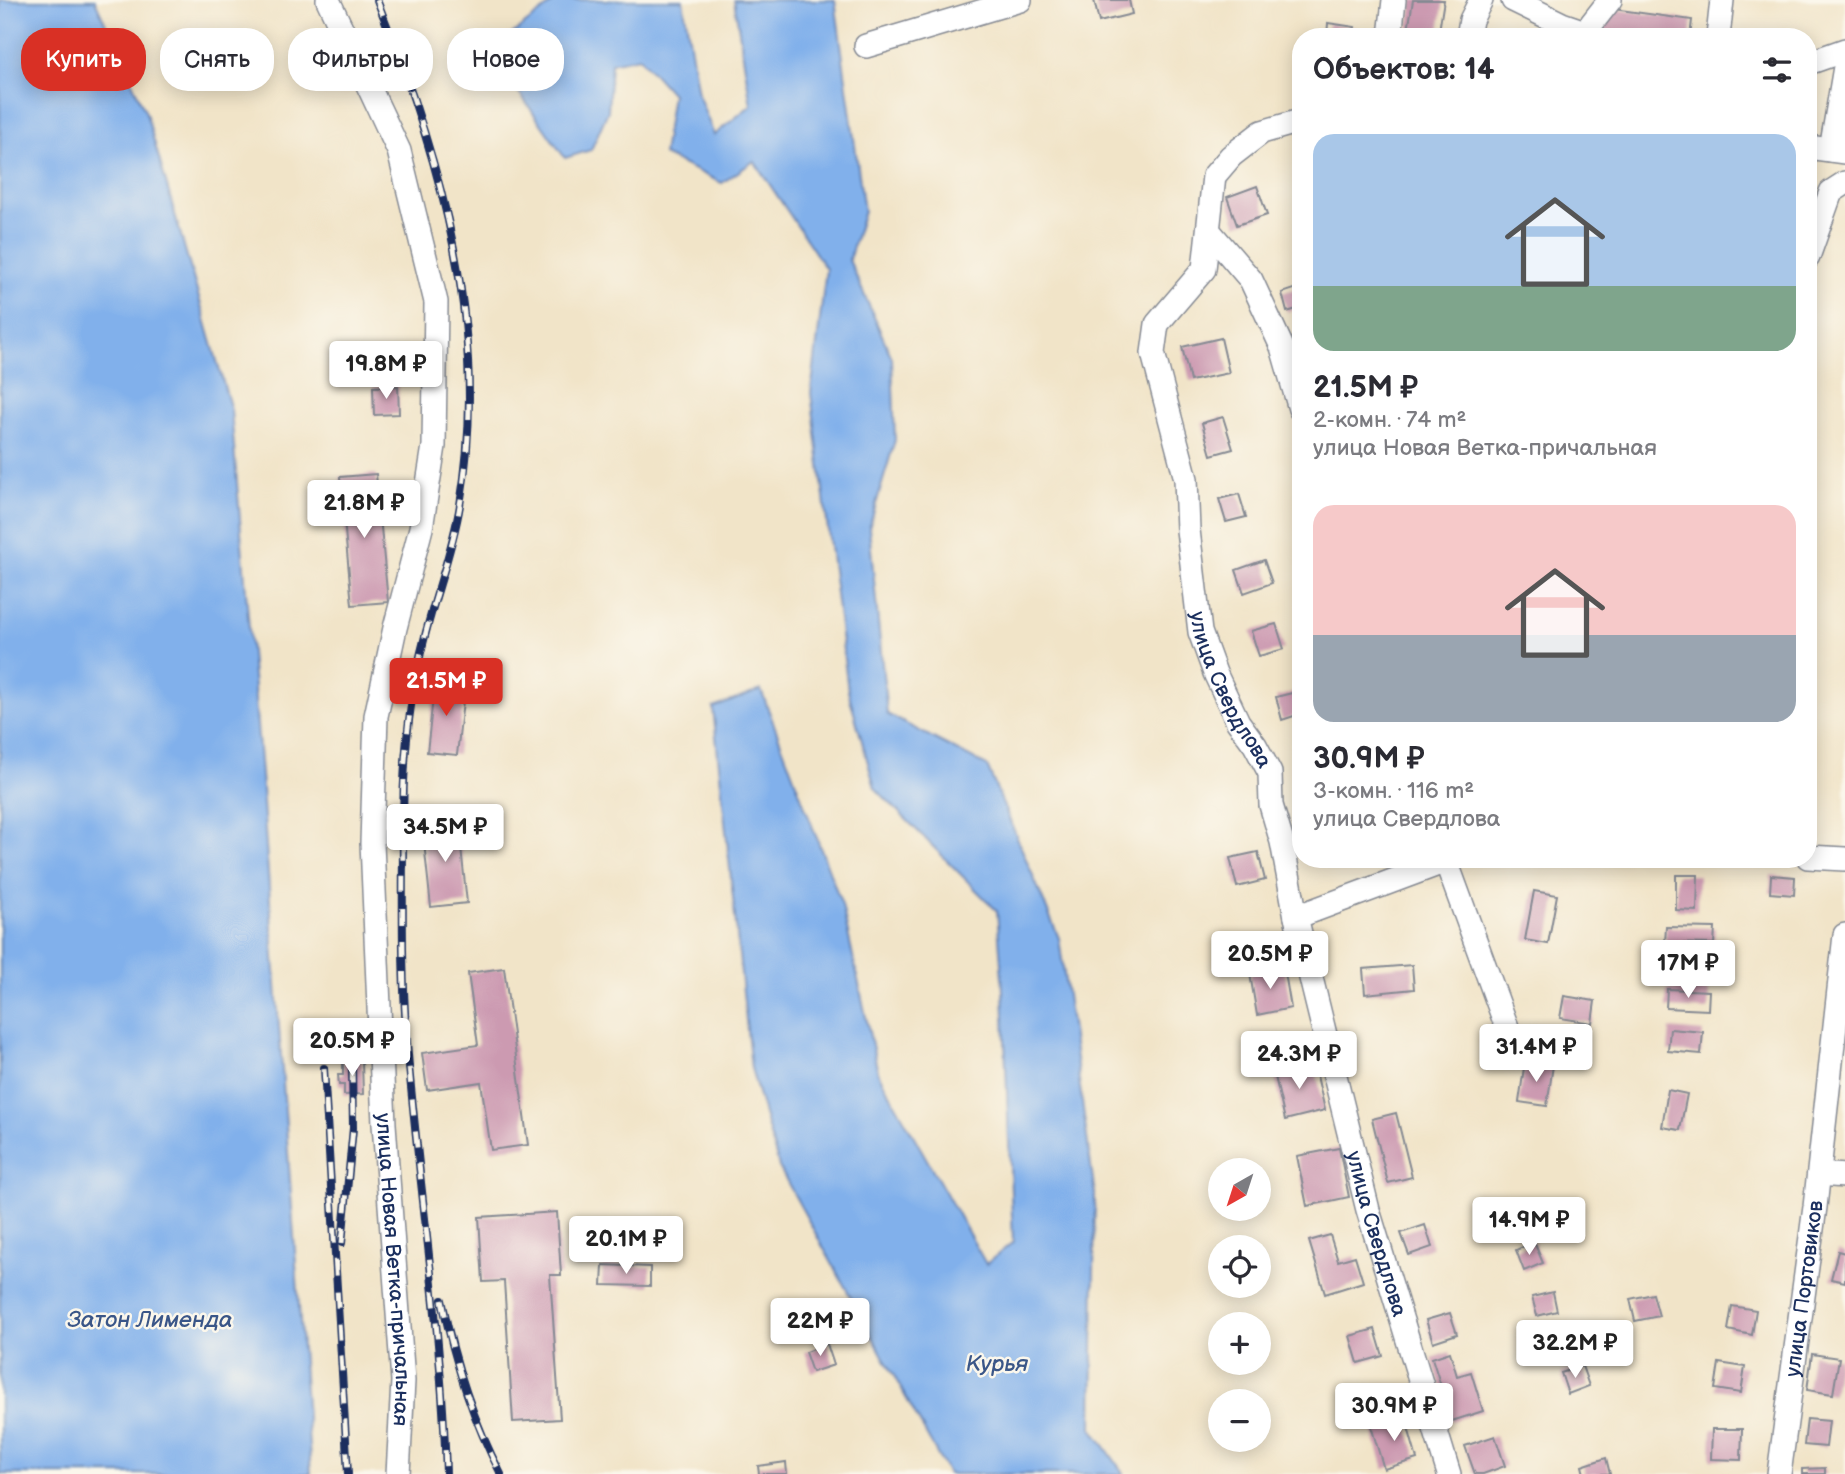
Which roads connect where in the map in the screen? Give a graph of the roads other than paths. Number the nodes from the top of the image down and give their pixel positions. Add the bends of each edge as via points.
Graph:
1 (328, 0) edge
2 (1020, 0) edge
3 (1394, 0) edge
4 (1481, 0) edge
5 (1513, 0) edge
6 (1610, 0) edge
7 (1722, 0) edge
8 (1391, 28) edge
9 (1470, 28) edge
10 (1572, 28) edge
11 (1590, 28) edge
12 (1719, 28) edge
13 (866, 46) dead end
14 (1845, 50) edge
15 (1817, 60) edge
16 (1845, 67) edge
17 (1292, 123) edge
18 (1817, 149) edge
19 (1838, 151) edge
20 (1845, 183) edge
21 (1209, 231) junction
22 (1817, 232) edge
23 (1292, 381) edge
24 (1817, 857) edge
25 (1845, 859) edge
26 (1427, 868) edge
27 (1451, 868) edge
28 (1296, 917) junction
29 (1845, 935) edge
30 (1512, 1041) dead end
31 (1819, 1174) junction
32 (1845, 1176) edge
33 (398, 1474) edge
34 (1449, 1474) edge
35 (1779, 1474) edge

1 - 33 street, улица Новая Ветка-причальная via 399,151 436,302 434,446 421,528 376,716 372,843 384,1124 403,1381
2 - 13 street
3 - 8 street
4 - 9 street
5 - 10 street
6 - 11 street
7 - 12 street
14 - 15 street
16 - 19 street
17 - 21 street, улица Свердлова via 1262,132 1214,176
18 - 19 street
20 - 22 street via 1831,192
21 - 23 street via 1251,280 1282,347
21 - 28 street, улица Свердлова via 1204,269 1157,324 1153,353 1186,479 1200,632 1238,722 1270,773 1271,805
24 - 25 street
26 - 28 street
27 - 30 street
28 - 34 street, улица Свердлова via 1374,1232
29 - 31 street, улица Портовиков
31 - 32 street
31 - 35 street, улица Портовиков

